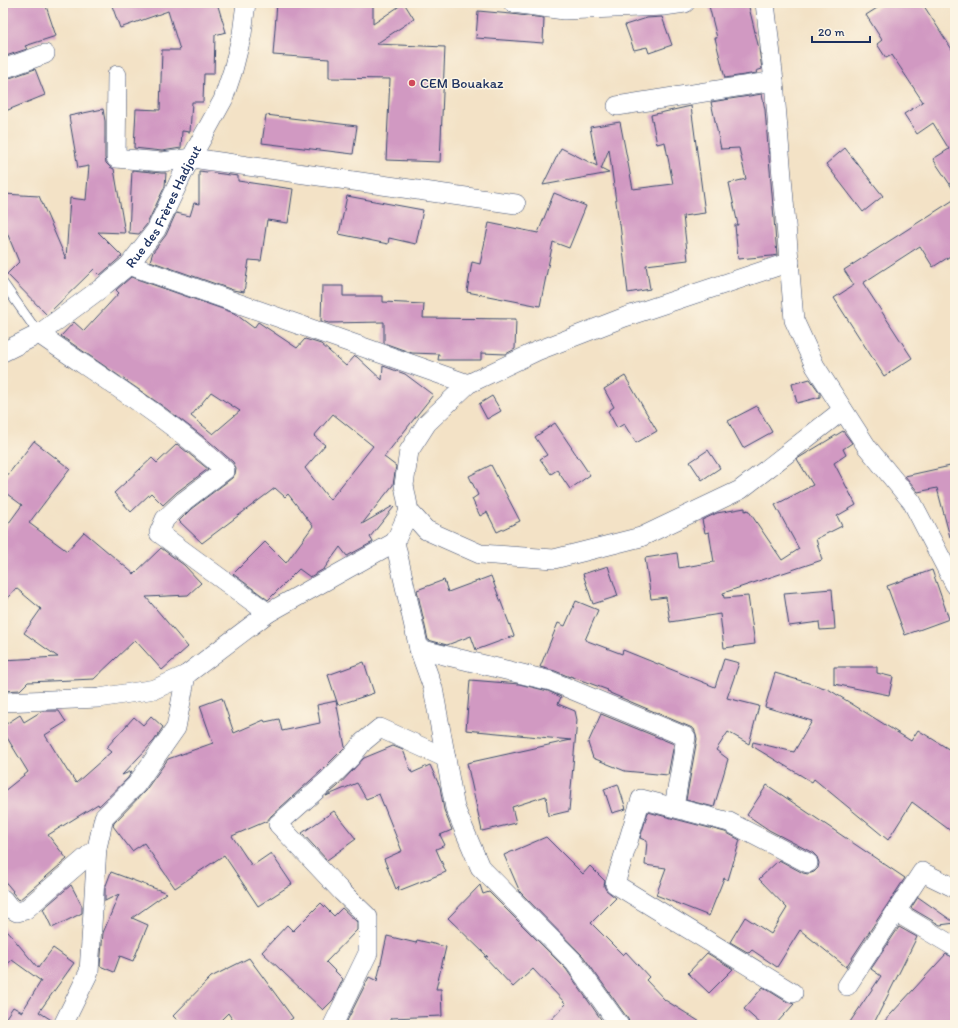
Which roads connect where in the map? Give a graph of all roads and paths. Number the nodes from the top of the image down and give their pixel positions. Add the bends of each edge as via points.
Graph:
1 (246, 3) edge
2 (513, 3) edge
3 (684, 3) edge
4 (765, 3) edge
5 (44, 54) dead end
6 (3, 70) edge
7 (117, 75) dead end
8 (774, 81) junction
9 (617, 106) dead end
10 (192, 158) junction
11 (516, 204) dead end
12 (790, 262) junction
13 (129, 265) junction
14 (3, 283) edge
15 (39, 334) junction
16 (3, 352) edge
17 (468, 384) junction
18 (843, 410) junction
19 (409, 511) junction
20 (394, 542) junction
21 (955, 585) edge
22 (268, 613) junction
23 (419, 649) junction
24 (186, 675) junction
25 (3, 702) edge
26 (446, 758) junction
27 (674, 807) junction
28 (97, 848) junction
29 (808, 863) dead end
30 (955, 888) edge
31 (3, 899) edge
32 (896, 912) junction
33 (955, 947) edge
34 (847, 986) dead end
35 (793, 993) dead end
36 (63, 1025) edge
37 (333, 1025) edge
38 (619, 1025) edge

1 - 10 street, Rue des Frères Hadjout via 233,70 222,100
2 - 3 street via 564,10
4 - 8 street
5 - 6 street
7 - 10 street via 116,158 162,162
8 - 9 street
8 - 12 street
10 - 11 street
10 - 13 street, Rue des Frères Hadjout via 156,230
12 - 17 street via 625,317 537,351
12 - 18 street via 794,320 815,366
13 - 15 street, Rue des Frères Hadjout
13 - 17 street
14 - 15 lane
15 - 16 street, Rue des Frères Hadjout
15 - 22 street via 186,436 224,470 165,519 158,533
17 - 19 street via 427,423 409,451 404,485
18 - 19 street via 740,490 641,537 554,559 480,554 426,530
18 - 21 street via 867,447 912,502
19 - 20 street
20 - 22 street
20 - 23 street
22 - 24 street
23 - 26 street via 433,688
23 - 27 street via 551,681 686,736
24 - 25 street via 155,689 99,698
24 - 28 street via 176,728 136,785 104,817
26 - 37 street via 380,728 278,824 368,917 368,953
26 - 38 street via 455,808 480,867 574,962
27 - 29 street via 729,822
27 - 35 street via 641,799 616,884
28 - 31 street via 25,910 17,912
28 - 36 street via 89,972
30 - 32 street via 922,872
32 - 33 street
32 - 34 street

